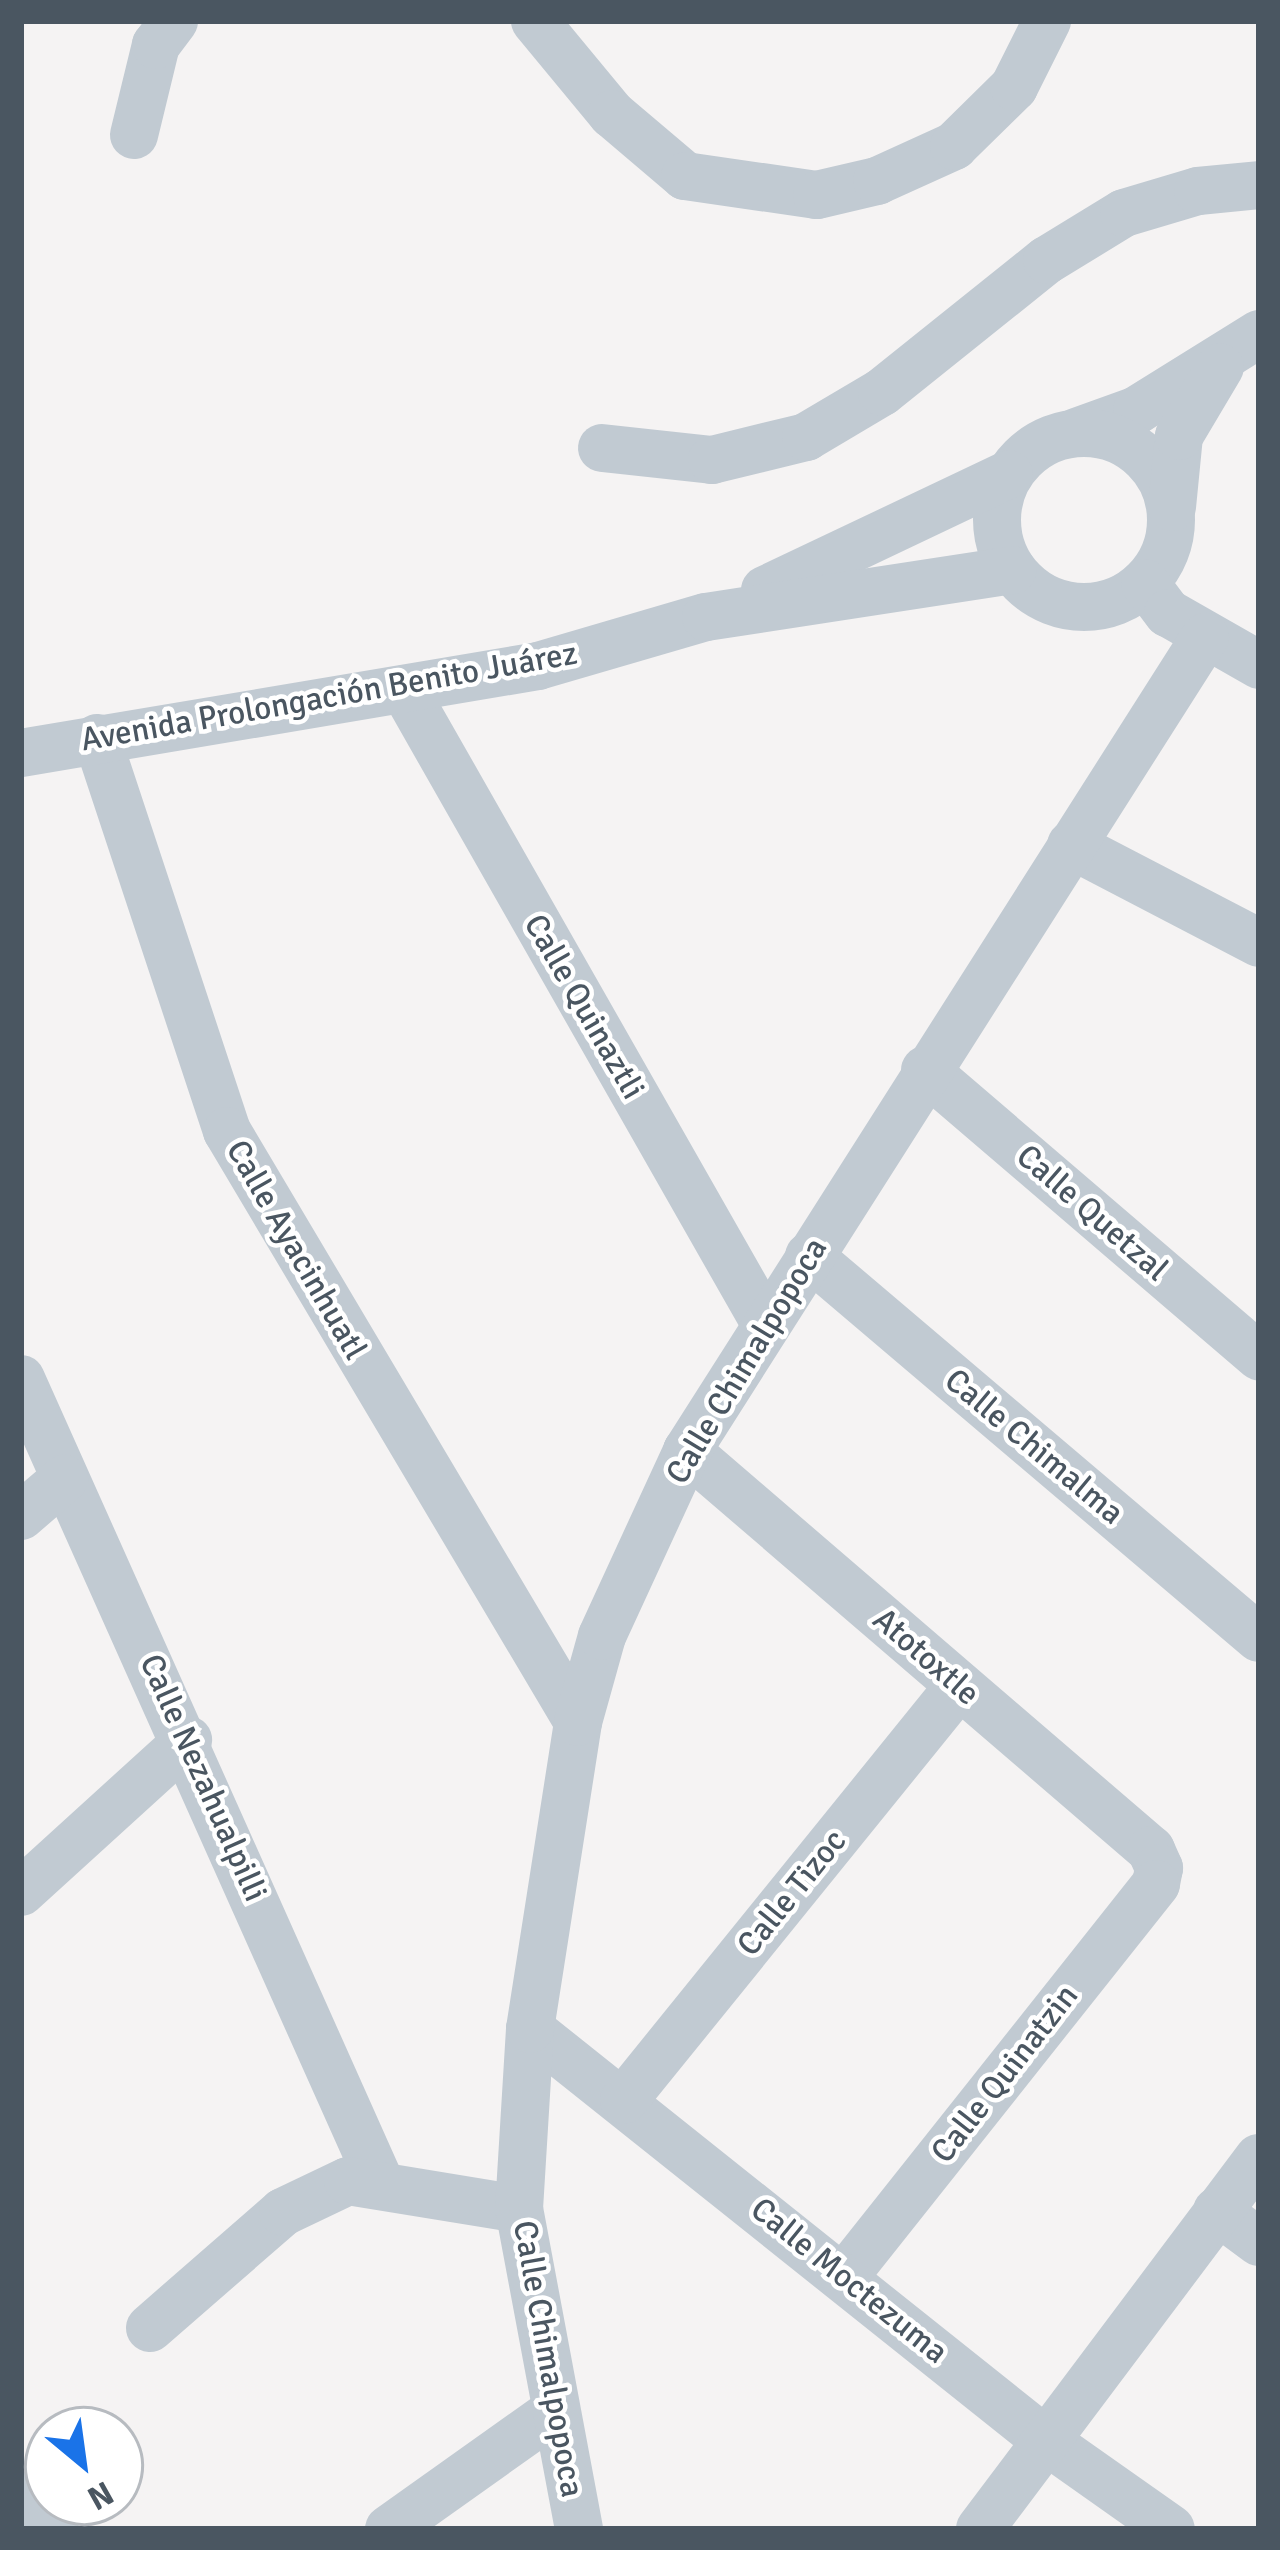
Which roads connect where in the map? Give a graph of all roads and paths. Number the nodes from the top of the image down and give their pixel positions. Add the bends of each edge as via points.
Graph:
1 (174, 21) edge
2 (535, 21) edge
3 (1048, 21) edge
4 (134, 135) dead end
5 (1259, 184) edge
6 (1247, 342) edge
7 (1076, 432) junction
8 (602, 448) dead end
9 (1009, 474) junction
10 (1172, 508) junction
11 (1012, 570) junction
12 (1145, 583) junction
13 (706, 617) junction
14 (1205, 637) junction
15 (1259, 664) edge
16 (404, 689) junction
17 (97, 738) junction
18 (21, 753) edge
19 (1071, 845) junction
20 (1259, 943) edge
21 (925, 1070) junction
22 (809, 1256) junction
23 (766, 1325) junction
24 (1259, 1356) edge
25 (21, 1379) edge
26 (687, 1451) junction
27 (64, 1479) junction
28 (21, 1516) edge
29 (1259, 1638) edge
30 (959, 1686) junction
31 (578, 1722) junction
32 (188, 1740) junction
33 (1159, 1868) joint
34 (21, 1892) edge
35 (530, 2029) junction
36 (624, 2099) junction
37 (1259, 2158) edge
38 (379, 2180) junction
39 (519, 2209) junction
40 (1217, 2211) junction
41 (1259, 2242) edge
42 (844, 2277) junction
43 (150, 2328) dead end
44 (555, 2411) junction
45 (1049, 2443) junction
46 (21, 2495) edge
47 (55, 2529) edge
48 (389, 2529) edge
49 (580, 2529) edge
50 (980, 2529) edge
51 (1172, 2529) edge

1 - 4 street via 156,45
2 - 3 street via 612,114 685,176 817,195 878,182 954,146 1015,87
5 - 8 street via 1124,213 1047,260 882,392 806,437 712,460
6 - 7 street via 1137,410
6 - 10 street via 1179,436
7 - 9 street via 1038,446
7 - 10 street via 1110,435 1139,451 1161,476
9 - 11 street via 997,506 998,540
9 - 13 street, Avenida Prolongación Benito Juárez
10 - 12 street via 1171,536
11 - 12 street via 1060,605 1105,604
11 - 13 street, Avenida Prolongación Benito Juárez
12 - 14 street via 1168,613
13 - 16 street, Avenida Prolongación Benito Juárez via 538,666
14 - 15 street
14 - 19 street, Calle Chimalpopoca
16 - 17 street, Avenida Prolongación Benito Juárez
16 - 23 street, Calle Quinaztli
17 - 18 street, Avenida Prolongación Benito Juárez
17 - 31 street, Calle Ayacinhuatl via 227,1131
19 - 20 street
19 - 21 street, Calle Chimalpopoca
21 - 22 street, Calle Chimalpopoca
21 - 24 street, Calle Quetzal
22 - 23 street, Calle Chimalpopoca
22 - 29 street, Calle Chimalma
23 - 26 street, Calle Chimalpopoca
25 - 27 street, Calle Nezahualpilli
26 - 30 street, Atotoxtle
26 - 31 street, Calle Chimalpopoca via 602,1636
27 - 28 street
27 - 32 street, Calle Nezahualpilli
30 - 33 street, Atotoxtle via 1151,1850
30 - 36 street, Calle Tizoc
31 - 35 street, Calle Chimalpopoca
32 - 34 street
32 - 38 street, Calle Nezahualpilli
33 - 42 street, Calle Quinatzin via 1156,1884
35 - 36 street, Calle Moctezuma
35 - 39 street, Calle Chimalpopoca
36 - 42 street, Calle Moctezuma
37 - 40 street
38 - 39 street
38 - 43 street via 348,2181 283,2212
39 - 44 street, Calle Chimalpopoca
40 - 41 street
40 - 45 street
42 - 45 street, Calle Moctezuma
44 - 48 street
44 - 49 street, Calle Chimalpopoca
45 - 50 street
45 - 51 street, Calle Moctezuma
46 - 47 street

